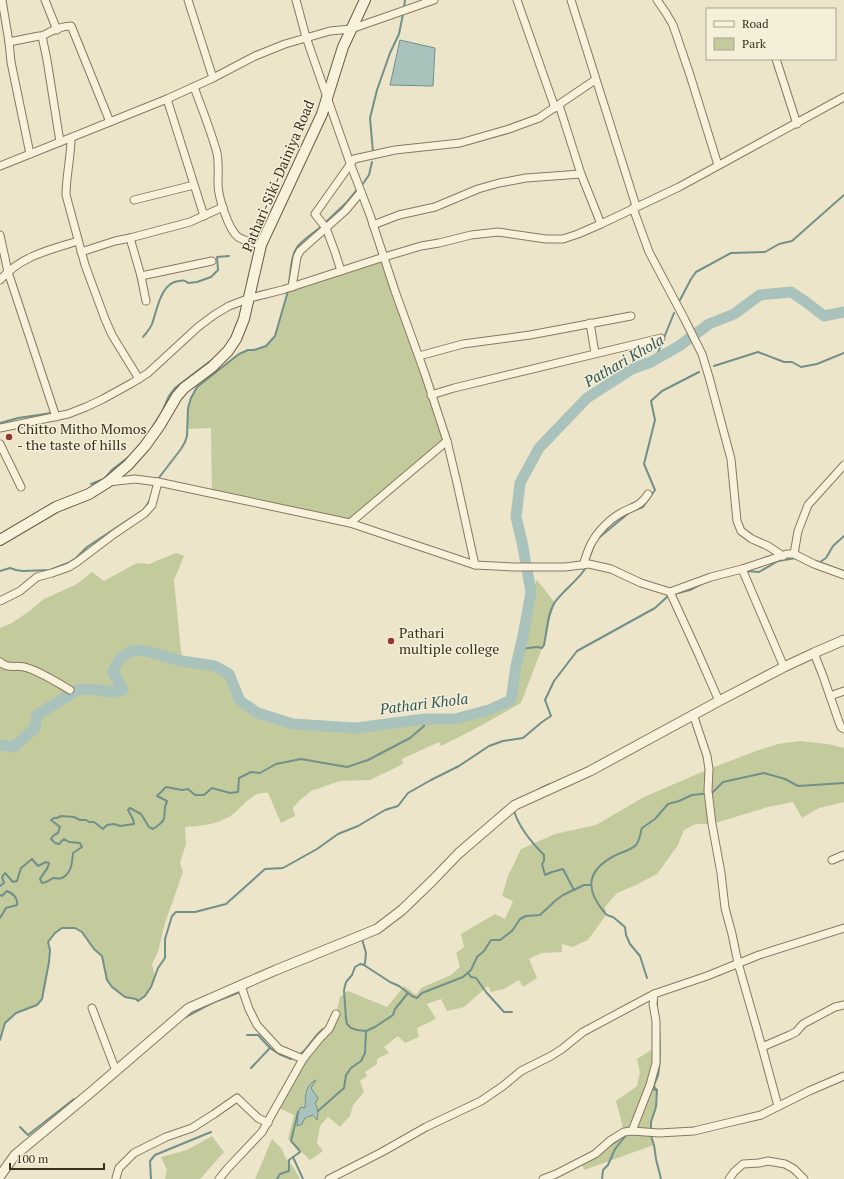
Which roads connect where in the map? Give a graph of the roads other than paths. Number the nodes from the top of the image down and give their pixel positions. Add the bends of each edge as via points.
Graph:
1 (2, 0) edge
2 (45, 0) edge
3 (188, 0) edge
4 (297, 0) edge
5 (365, 0) edge
6 (434, 0) edge
7 (517, 0) edge
8 (570, 0) edge
9 (657, 0) edge
10 (351, 29) junction
11 (56, 30) junction
12 (42, 36) junction
13 (306, 37) junction
14 (9, 42) junction
15 (776, 60) edge
16 (213, 78) junction
17 (595, 80) junction
18 (194, 87) junction
19 (327, 96) junction
20 (844, 97) edge
21 (167, 99) junction
22 (557, 106) junction
23 (110, 122) junction
24 (797, 124) junction
25 (71, 138) junction
26 (60, 142) junction
27 (30, 154) junction
28 (350, 163) junction
29 (718, 165) junction
30 (0, 166) edge
31 (581, 174) junction
32 (194, 185) junction
33 (361, 192) junction
34 (134, 200) dead end
35 (223, 207) junction
36 (635, 207) junction
37 (204, 216) junction
38 (601, 224) junction
39 (373, 225) junction
40 (326, 228) junction
41 (0, 235) edge
42 (130, 238) junction
43 (78, 241) junction
44 (261, 245) junction
45 (81, 252) junction
46 (384, 257) junction
47 (212, 261) dead end
48 (341, 271) junction
49 (8, 272) junction
50 (141, 276) junction
51 (0, 280) edge
52 (292, 287) junction
53 (250, 298) junction
54 (146, 301) dead end
55 (631, 316) dead end
56 (590, 323) junction
57 (661, 338) dead end
58 (595, 353) junction
59 (419, 356) junction
60 (139, 379) junction
61 (431, 395) junction
62 (56, 417) junction
63 (0, 428) edge
64 (447, 441) junction
65 (0, 444) edge
66 (844, 465) edge
67 (108, 482) junction
68 (158, 482) junction
69 (21, 487) dead end
70 (648, 494) dead end
71 (350, 523) junction
72 (0, 540) edge
73 (794, 554) junction
74 (783, 556) junction
75 (475, 565) junction
76 (583, 565) junction
77 (742, 569) junction
78 (844, 575) edge
79 (670, 592) junction
80 (0, 601) edge
81 (844, 640) edge
82 (814, 653) junction
83 (0, 662) edge
84 (784, 667) junction
85 (70, 690) dead end
86 (844, 691) edge
87 (830, 696) junction
88 (719, 701) junction
89 (693, 714) junction
90 (844, 729) edge
91 (844, 855) edge
92 (832, 860) dead end
93 (844, 928) edge
94 (738, 963) junction
95 (241, 986) junction
96 (654, 994) junction
97 (844, 1005) edge
98 (92, 1008) dead end
99 (336, 1014) dead end
100 (762, 1047) junction
101 (303, 1059) junction
102 (116, 1071) junction
103 (844, 1076) edge
104 (778, 1106) junction
105 (268, 1123) junction
106 (632, 1131) junction
107 (0, 1176) edge
108 (116, 1178) dead end
109 (218, 1179) edge
110 (329, 1179) edge
111 (543, 1179) edge
112 (729, 1179) edge
113 (804, 1179) edge

1 - 14 street
2 - 11 street
3 - 16 street
4 - 13 street
5 - 10 main road, Pathari-Siki-Dainiya Road
6 - 10 street
7 - 22 street
8 - 17 street
9 - 29 street via 672,25
10 - 13 street
10 - 19 main road, Pathari-Siki-Dainiya Road
11 - 12 street
11 - 23 street via 68,26 72,28
12 - 14 street
12 - 26 street
13 - 16 street via 256,56
13 - 19 street
14 - 27 street via 10,62
15 - 24 street
16 - 18 street
17 - 22 street
17 - 36 street
18 - 21 street
18 - 35 street via 217,154 219,196
19 - 28 street
19 - 44 main road, Pathari-Siki-Dainiya Road via 322,114
20 - 24 street
21 - 23 street
21 - 32 street
22 - 28 street via 539,118 464,142 395,150 357,158
22 - 31 street
23 - 25 street
24 - 29 street
25 - 26 street
25 - 43 street via 66,195
26 - 27 street
27 - 30 street
28 - 33 street
28 - 40 street via 315,214
29 - 36 street via 679,187
31 - 38 street
31 - 39 street via 499,182 435,207 399,215
32 - 34 street
32 - 37 street
33 - 39 street
33 - 40 street
35 - 37 street
35 - 44 street via 235,234
36 - 38 street
36 - 74 street via 649,252 702,354 731,459 737,521 741,531
37 - 42 street
38 - 46 street via 563,239 487,232
39 - 46 street
40 - 48 street
40 - 52 street via 300,250
41 - 49 street
42 - 45 street
42 - 50 street
43 - 45 street
43 - 49 street via 37,254
44 - 53 main road, Pathari-Siki-Dainiya Road
45 - 60 street via 112,335
46 - 48 street
46 - 59 street
47 - 50 street
48 - 52 street
49 - 51 street
49 - 62 street
50 - 54 street
52 - 53 street
53 - 60 street via 214,315
53 - 67 main road, Pathari-Siki-Dainiya Road via 236,339 228,351 184,388 145,446
55 - 56 street
56 - 58 street
56 - 59 street via 530,335 463,344
57 - 58 street
58 - 61 street
59 - 61 street
60 - 62 street via 86,407
61 - 64 street
62 - 63 street
64 - 71 street
64 - 75 street
65 - 69 street
66 - 73 street via 808,505 798,531
67 - 68 street via 134,479
67 - 72 main road, Pathari-Siki-Dainiya Road via 89,494 56,507
68 - 71 street
68 - 80 street via 152,505 145,513 77,562 37,577 20,591
70 - 76 street via 642,503 621,513 606,525 593,541
71 - 75 street
73 - 74 street
73 - 78 street
74 - 77 street
75 - 76 street
76 - 79 street via 589,564 611,570
77 - 79 street
77 - 84 street
79 - 88 street
81 - 82 street
82 - 84 street
82 - 87 street
83 - 85 street via 4,666 26,667
84 - 88 street
86 - 87 street
87 - 90 street
88 - 89 street
89 - 94 street via 709,770 708,793 712,824 725,908
89 - 95 street via 590,771 515,805 459,853 402,910 377,929
91 - 92 street
93 - 94 street
94 - 96 street
94 - 100 street
95 - 101 street via 258,1025 279,1049
95 - 102 street via 189,1008
96 - 106 street via 656,1063
96 - 110 street via 583,1032 551,1056 521,1071 481,1101
97 - 100 street via 803,1024 796,1032
98 - 102 street
99 - 101 street via 329,1029
100 - 104 street
101 - 105 street
102 - 107 street via 15,1155
103 - 104 street
104 - 106 street via 761,1115 694,1131
105 - 108 street via 258,1118 237,1098 192,1128 166,1137 134,1153 119,1168
105 - 109 street
106 - 111 street via 624,1132 595,1154
112 - 113 street via 743,1164 768,1161 785,1164

